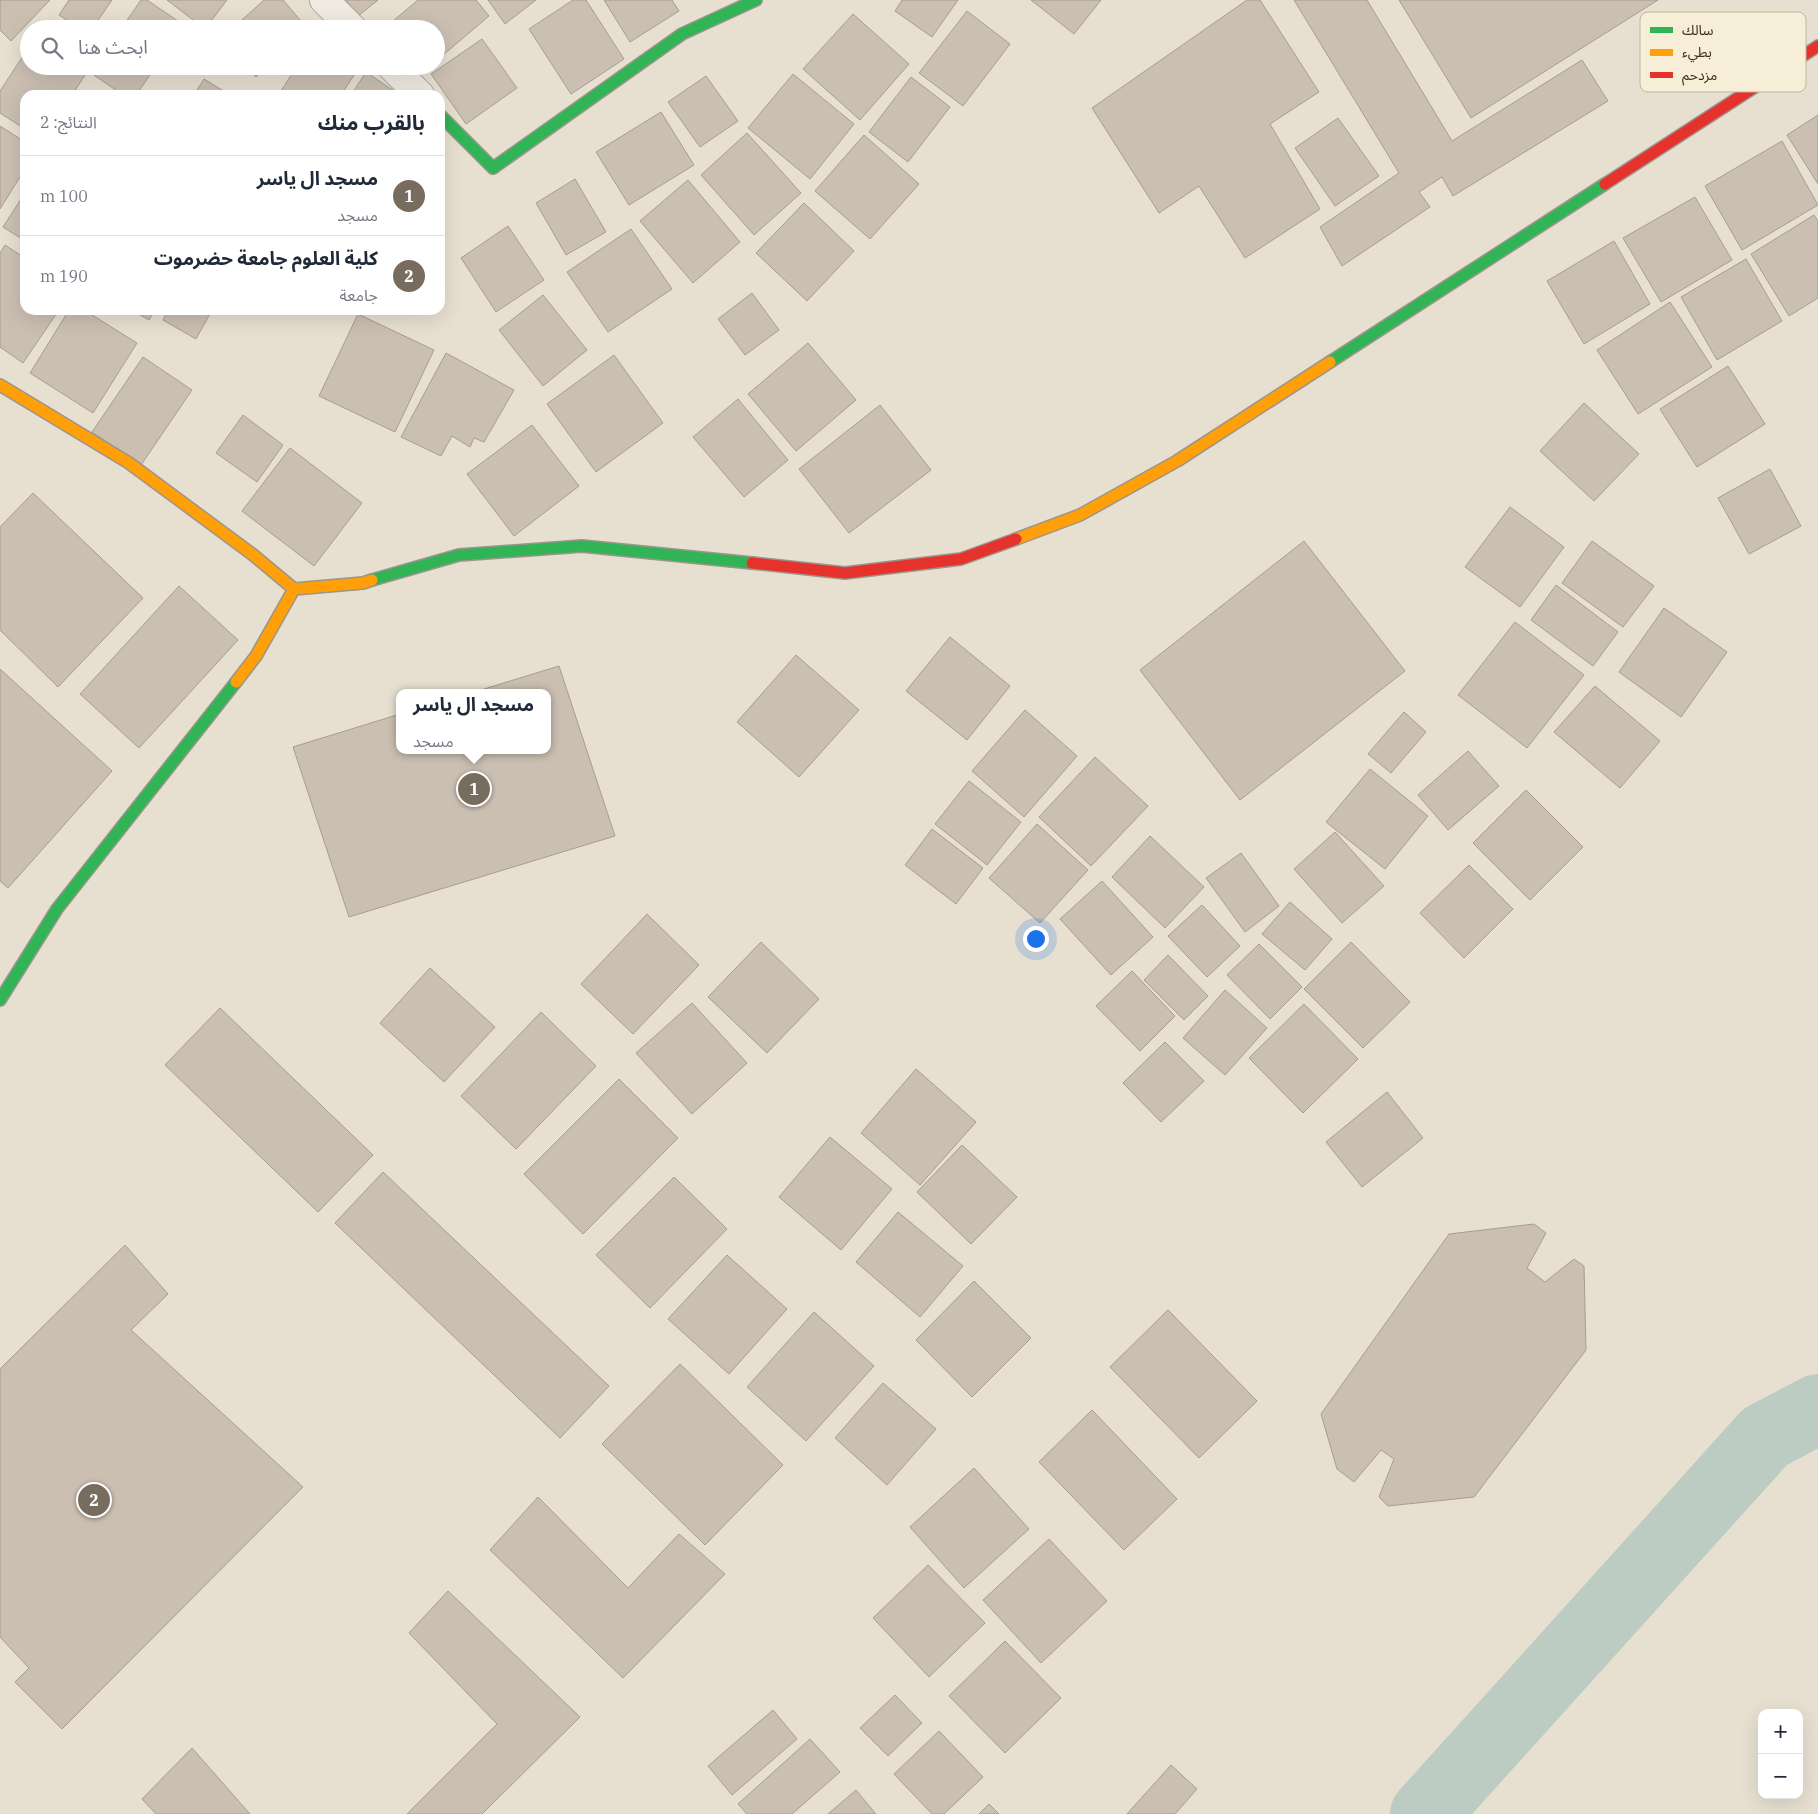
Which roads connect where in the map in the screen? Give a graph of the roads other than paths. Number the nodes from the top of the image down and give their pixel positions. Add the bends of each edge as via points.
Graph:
1 (324, 0) edge
2 (756, 0) edge
3 (344, 20) edge
4 (1818, 46) edge
5 (1806, 54) edge
6 (400, 75) edge
7 (415, 90) edge
8 (1747, 92) edge
9 (445, 120) edge
10 (0, 385) edge
11 (294, 589) junction
12 (0, 1000) edge

1 - 3 street
2 - 9 street via 682,34 493,168
4 - 5 street
6 - 7 street
8 - 11 street via 1177,461 1080,514 961,559 845,573 582,546 459,555 363,583
10 - 11 street via 129,463
11 - 12 street via 256,656 57,909

